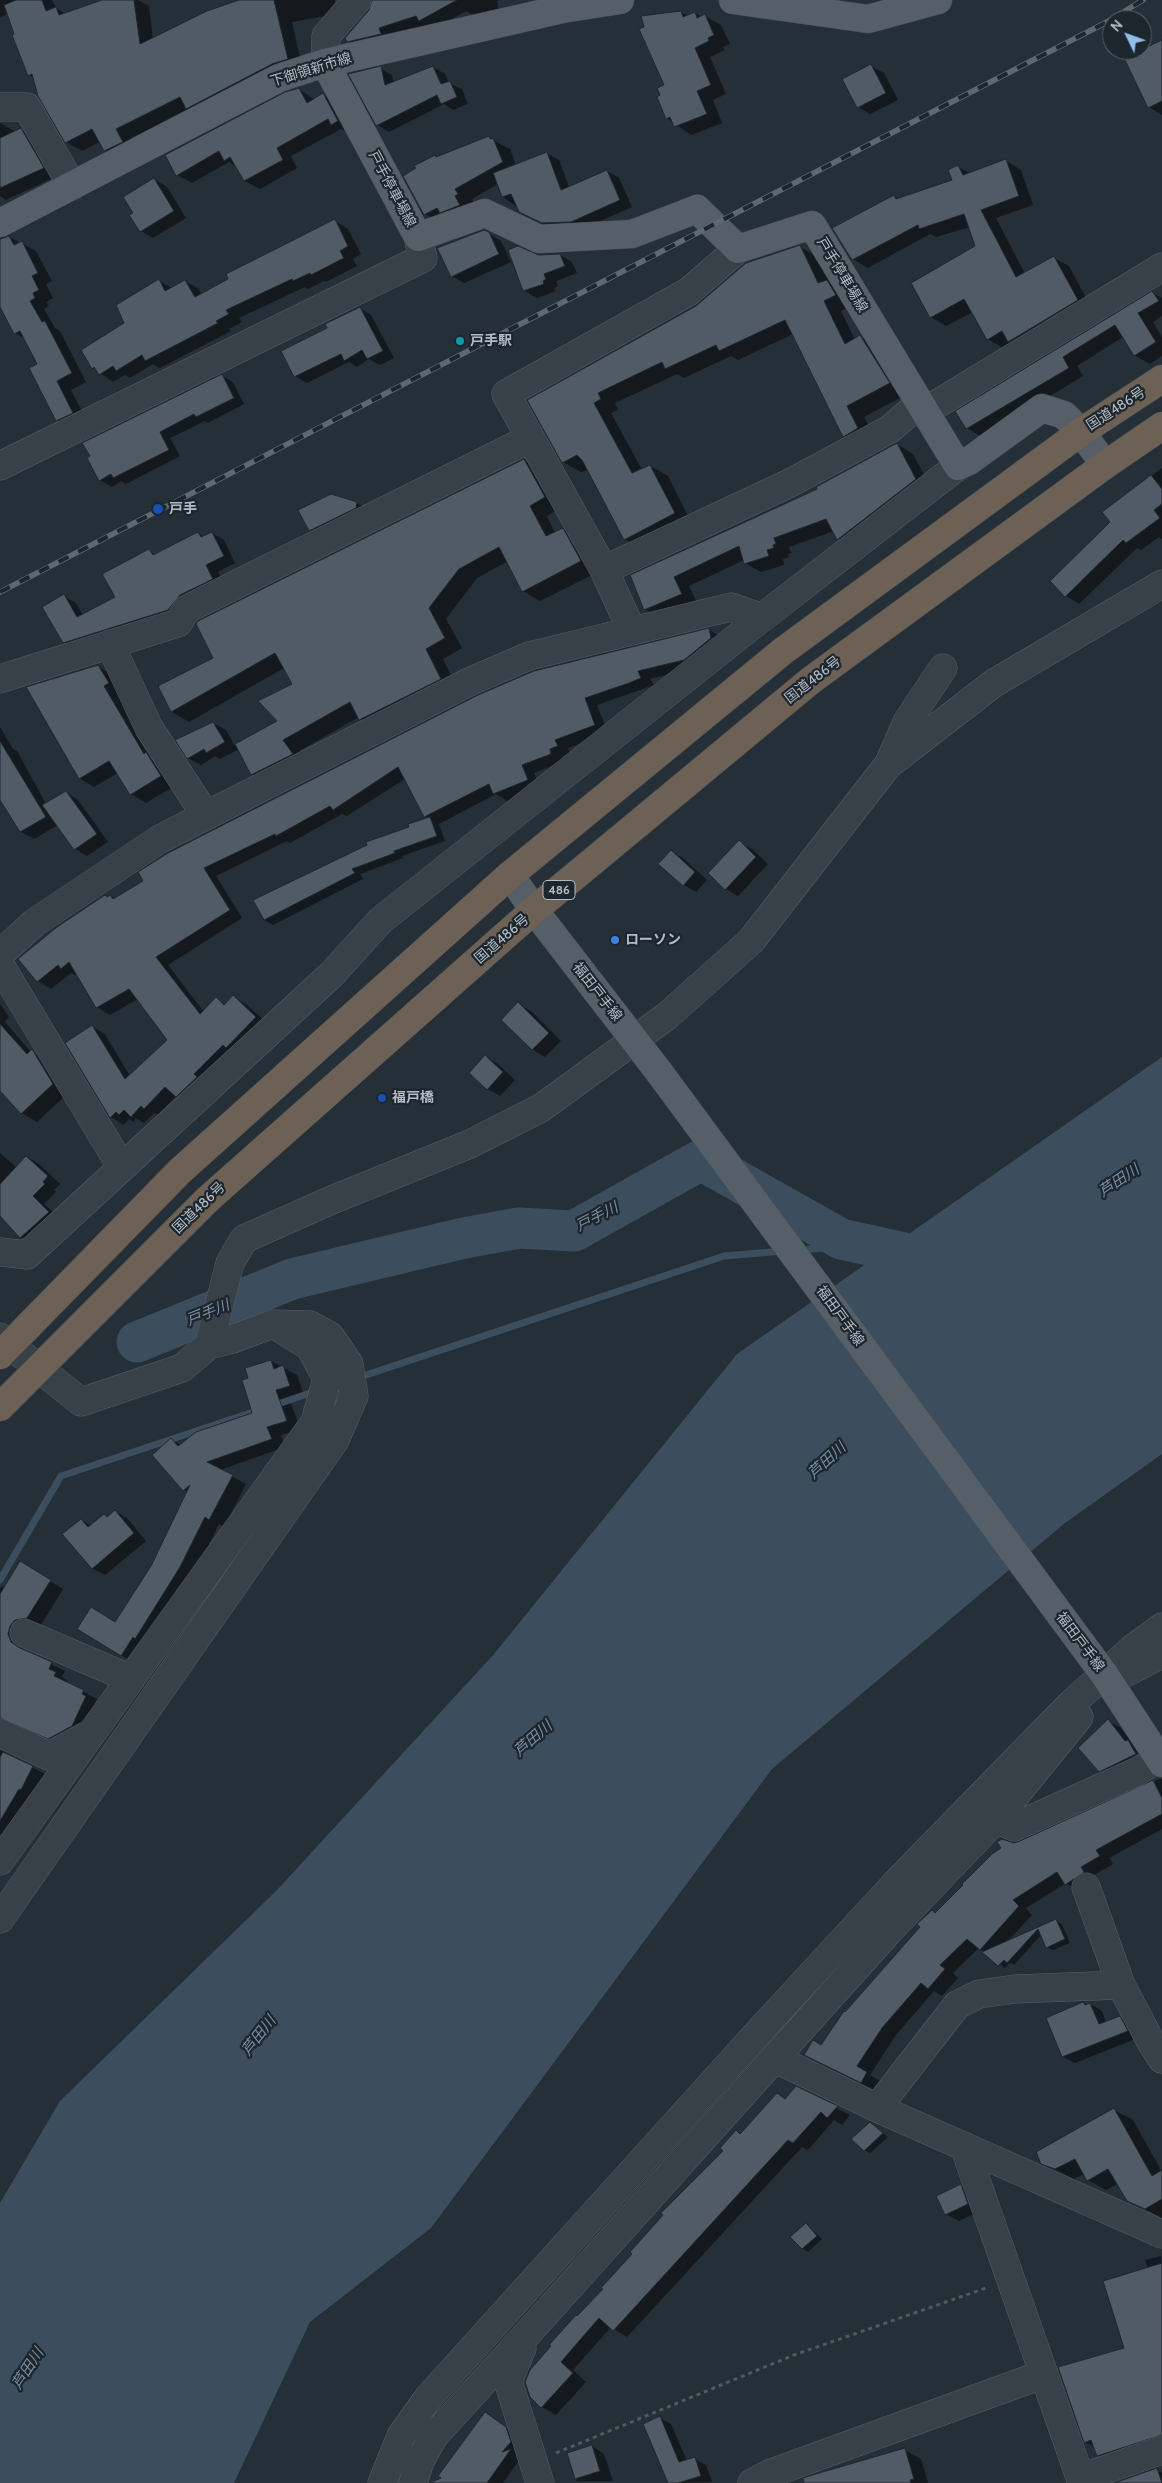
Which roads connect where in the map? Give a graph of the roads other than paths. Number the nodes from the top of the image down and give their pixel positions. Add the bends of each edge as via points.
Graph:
1 (357, 0) edge
2 (620, 0) edge
3 (733, 0) edge
4 (938, 0) edge
5 (325, 63) junction
6 (0, 107) edge
7 (72, 186) junction
8 (0, 223) edge
9 (418, 237) junction
10 (738, 248) junction
11 (1162, 267) edge
12 (1162, 379) edge
13 (921, 408) junction
14 (1162, 426) edge
15 (1081, 432) junction
16 (529, 439) junction
17 (1105, 464) junction
18 (0, 466) edge
19 (958, 466) junction
20 (604, 570) junction
21 (1162, 584) edge
22 (758, 620) junction
23 (632, 631) junction
24 (110, 644) junction
25 (943, 668) dead end
26 (0, 679) edge
27 (888, 765) junction
28 (206, 816) junction
29 (510, 875) junction
30 (534, 910) junction
31 (0, 954) edge
32 (0, 966) edge
33 (634, 1040) junction
34 (121, 1166) junction
35 (0, 1252) edge
36 (272, 1324) junction
37 (3, 1345) edge
38 (209, 1345) junction
39 (38, 1368) junction
40 (0, 1407) edge
41 (1162, 1627) edge
42 (24, 1633) dead end
43 (1162, 1654) edge
44 (1100, 1669) junction
45 (131, 1679) junction
46 (0, 1733) edge
47 (92, 1733) junction
48 (1161, 1760) edge
49 (996, 1819) junction
50 (0, 1861) edge
51 (1086, 1887) dead end
52 (0, 1919) edge
53 (1121, 1984) junction
54 (776, 2059) junction
55 (1162, 2059) edge
56 (877, 2108) junction
57 (964, 2146) junction
58 (1162, 2234) edge
59 (528, 2333) junction
60 (1044, 2374) junction
61 (1162, 2450) edge
62 (536, 2473) edge
63 (1081, 2481) edge
64 (382, 2483) edge
65 (414, 2483) edge
66 (752, 2483) edge

1 - 5 street via 326,36
2 - 5 main road, 下御領新市線 via 562,8
3 - 4 main road via 868,19
5 - 7 main road, 下御領新市線 via 279,78
5 - 9 main road, 戸手停車場線
6 - 7 street via 27,107
7 - 8 main road, 下御領新市線
9 - 10 main road, 戸手停車場線 via 485,213 539,238 632,234 697,209
9 - 18 street via 423,258
10 - 13 main road, 戸手停車場線 via 812,225
10 - 16 street via 688,292 506,394
11 - 13 street
12 - 15 highway, 国道486号
13 - 19 main road, 戸手停車場線
13 - 20 street via 890,429 790,483
14 - 17 highway, 国道486号 / 486
15 - 17 main road
15 - 19 main road via 1064,415 1042,408
15 - 29 highway, 国道486号 via 783,652
16 - 20 street
16 - 24 street via 187,609 178,622
17 - 30 highway, 国道486号 / 486 via 810,681
19 - 22 street
20 - 23 street
21 - 27 street via 994,683
22 - 23 street via 754,615 731,607
22 - 34 street via 380,921 332,974
23 - 28 street via 529,656 471,681
24 - 26 street
24 - 28 street via 149,728
25 - 27 street via 907,722
27 - 33 street via 751,941 667,1016
28 - 31 street via 160,839 108,872 34,923
29 - 30 main road, 福田戸手線
29 - 37 highway, 国道486号 via 180,1171
30 - 33 main road, 福田戸手線
30 - 39 highway, 国道486号 / 486 via 208,1199
32 - 34 street
33 - 38 street via 541,1108 470,1144 244,1238 230,1263
33 - 44 main road, 福田戸手線
34 - 35 street via 27,1255
36 - 38 street
36 - 45 street via 310,1347 327,1379 316,1422
36 - 52 street via 310,1325 330,1336 349,1364 354,1396 335,1440
37 - 39 street
38 - 39 street via 182,1368 81,1402
39 - 40 highway, 国道486号 / 486
41 - 44 street
42 - 45 street
43 - 44 street via 1125,1673
44 - 48 main road, 福田戸手線
44 - 49 street via 1086,1708
44 - 64 street via 1071,1704 896,1883 441,2383 401,2436
45 - 47 street
46 - 47 street via 49,1756
47 - 50 street
48 - 49 street via 1014,1827
49 - 54 street via 889,1930
51 - 53 street
53 - 55 street
53 - 56 street via 978,1994 957,2005
54 - 56 street
54 - 59 street
56 - 57 street
57 - 58 street
57 - 60 street
59 - 62 street via 508,2381
59 - 65 street via 434,2436 420,2461
60 - 63 street
60 - 66 street
61 - 63 street

